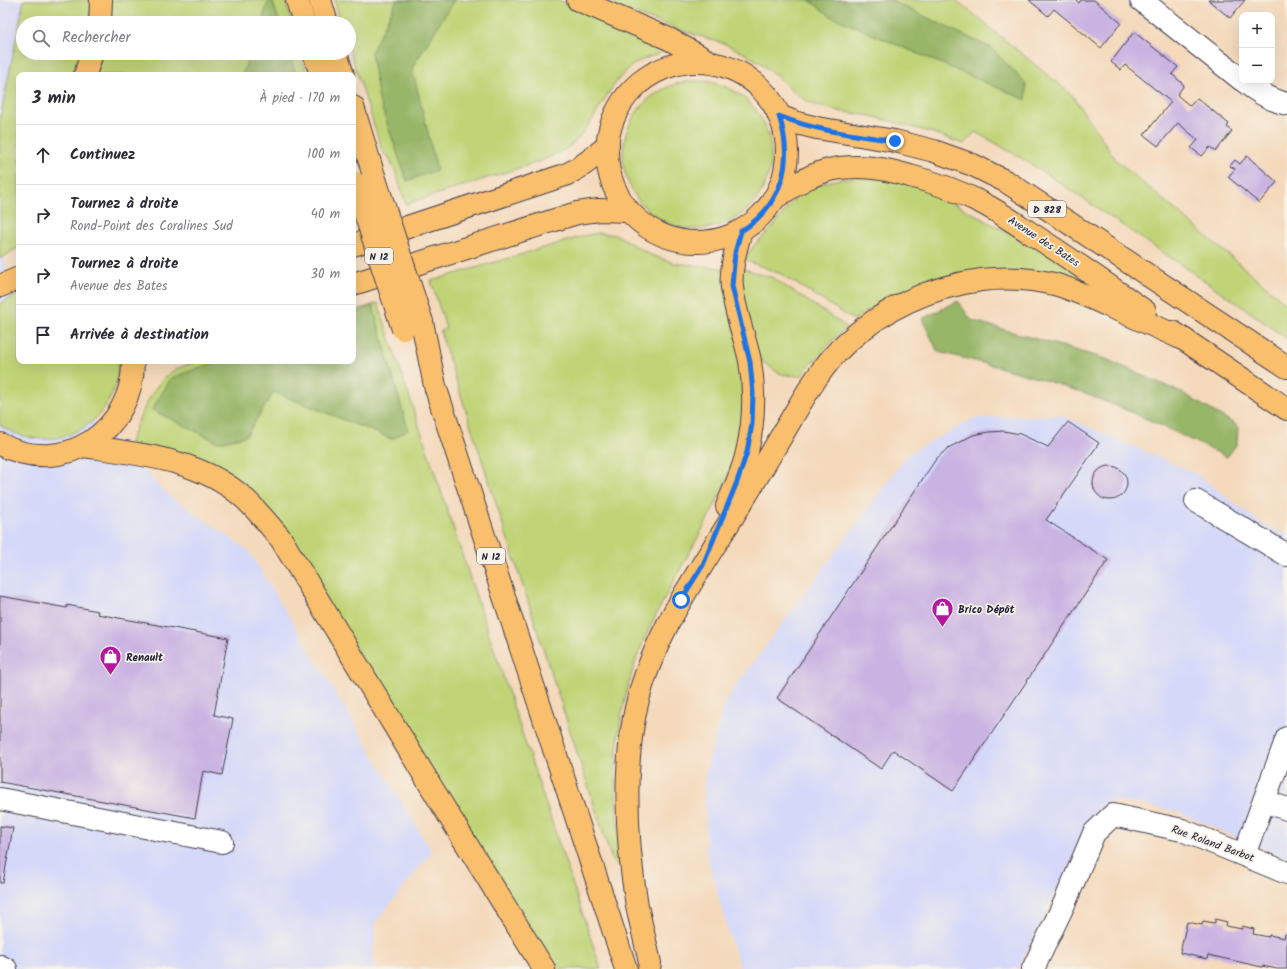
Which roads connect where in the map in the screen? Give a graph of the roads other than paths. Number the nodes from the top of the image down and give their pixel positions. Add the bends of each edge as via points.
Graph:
1 (101, 0) edge
2 (297, 0) edge
3 (320, 0) edge
4 (578, 0) edge
5 (1142, 0) edge
6 (100, 16) edge
7 (302, 16) edge
8 (325, 16) edge
9 (90, 60) edge
10 (316, 60) edge
11 (338, 60) edge
12 (712, 64) junction
13 (86, 72) edge
14 (320, 72) edge
15 (342, 72) edge
16 (1239, 77) edge
17 (1249, 84) edge
18 (1287, 104) edge
19 (779, 116) junction
20 (356, 134) edge
21 (608, 145) junction
22 (361, 179) edge
23 (773, 199) junction
24 (628, 211) junction
25 (741, 231) junction
26 (356, 244) edge
27 (16, 279) edge
28 (356, 283) edge
29 (0, 286) edge
30 (1185, 340) junction
31 (139, 365) edge
32 (1287, 367) edge
33 (1287, 409) edge
34 (84, 446) junction
35 (2, 447) edge
36 (1196, 501) dead end
37 (1287, 555) edge
38 (703, 565) junction
39 (1287, 738) edge
40 (0, 799) edge
41 (1264, 801) junction
42 (1287, 809) edge
43 (222, 842) dead end
44 (1244, 854) junction
45 (1287, 873) edge
46 (0, 966) edge
47 (6, 969) edge
48 (544, 969) edge
49 (626, 969) edge
50 (649, 969) edge
51 (1033, 969) edge

1 - 6 main road
2 - 7 main road
3 - 8 main road
4 - 12 main road via 669,39
5 - 16 street
9 - 13 main road
10 - 14 main road
11 - 15 main road
12 - 19 main road via 735,71 747,78 767,96
12 - 21 main road via 697,62 672,66 648,77 636,86 619,108 613,121
17 - 18 street via 1267,97
19 - 23 main road via 784,130 786,160 780,186
19 - 32 main road, D 828 via 817,128 895,141 973,165 1007,182
20 - 22 main road, N 12
21 - 24 main road via 607,156 612,182
21 - 26 main road via 573,172
22 - 49 main road, N 12, bridge via 435,386
23 - 25 main road via 757,219
23 - 30 main road, Avenue des Bates / D 828 via 816,174 842,168 887,170 936,183 998,212 1081,266
24 - 25 main road via 648,228 672,239 708,242
24 - 28 main road via 577,213
25 - 38 main road via 735,253 732,286 750,362 752,424 747,452 737,482
27 - 29 main road
30 - 33 main road, Avenue des Bates / D 828
30 - 38 main road via 1080,292 1053,284 1014,279 983,280 950,286 918,297 888,312 863,329 823,368
31 - 34 main road via 123,408 99,436
34 - 35 main road via 66,453 46,455 26,454
34 - 48 main road via 144,454 199,470 243,497 262,516 281,539
36 - 37 street
38 - 50 main road via 681,600 646,676 634,716 628,757 630,849 637,907 650,963
39 - 41 street
40 - 43 street
41 - 42 street
41 - 44 street
44 - 45 street, Rue Roland Barbot
44 - 51 street, Rue Roland Barbot via 1182,830 1113,815 1094,833
46 - 47 street

